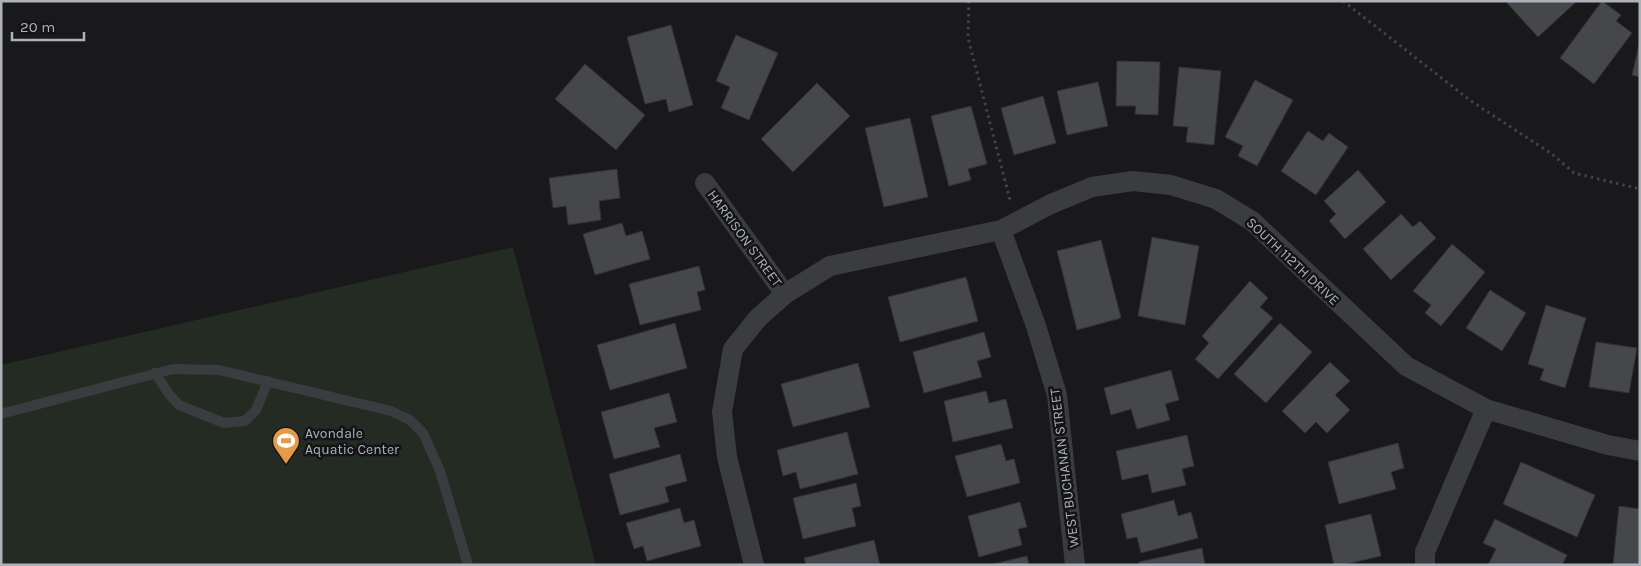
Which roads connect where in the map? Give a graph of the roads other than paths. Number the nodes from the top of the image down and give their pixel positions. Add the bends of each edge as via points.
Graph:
1 (704, 183) dead end
2 (1009, 226) junction
3 (785, 294) junction
4 (156, 373) junction
5 (268, 381) junction
6 (1486, 409) junction
7 (1, 414) edge
8 (1640, 451) edge
9 (468, 565) edge
10 (754, 565) edge
11 (1075, 565) edge
12 (1425, 565) edge

1 - 3 street, HARRISON STREET
2 - 3 street, SOUTH 112TH DRIVE via 830,266
2 - 6 street, SOUTH 112TH DRIVE via 1092,187 1133,181 1172,185 1216,199 1252,221 1406,366
2 - 11 street, WEST BUCHANAN STREET via 1057,395
3 - 10 street, SOUTH 112TH DRIVE via 758,318 733,349 722,412 727,457
4 - 5 lane via 173,369 219,370
4 - 5 lane via 179,405 224,424 245,421 256,410
4 - 7 lane
5 - 9 lane via 391,411 410,420 423,433 440,471
6 - 8 street, SOUTH 112TH DRIVE via 1608,445
6 - 12 street via 1425,552

